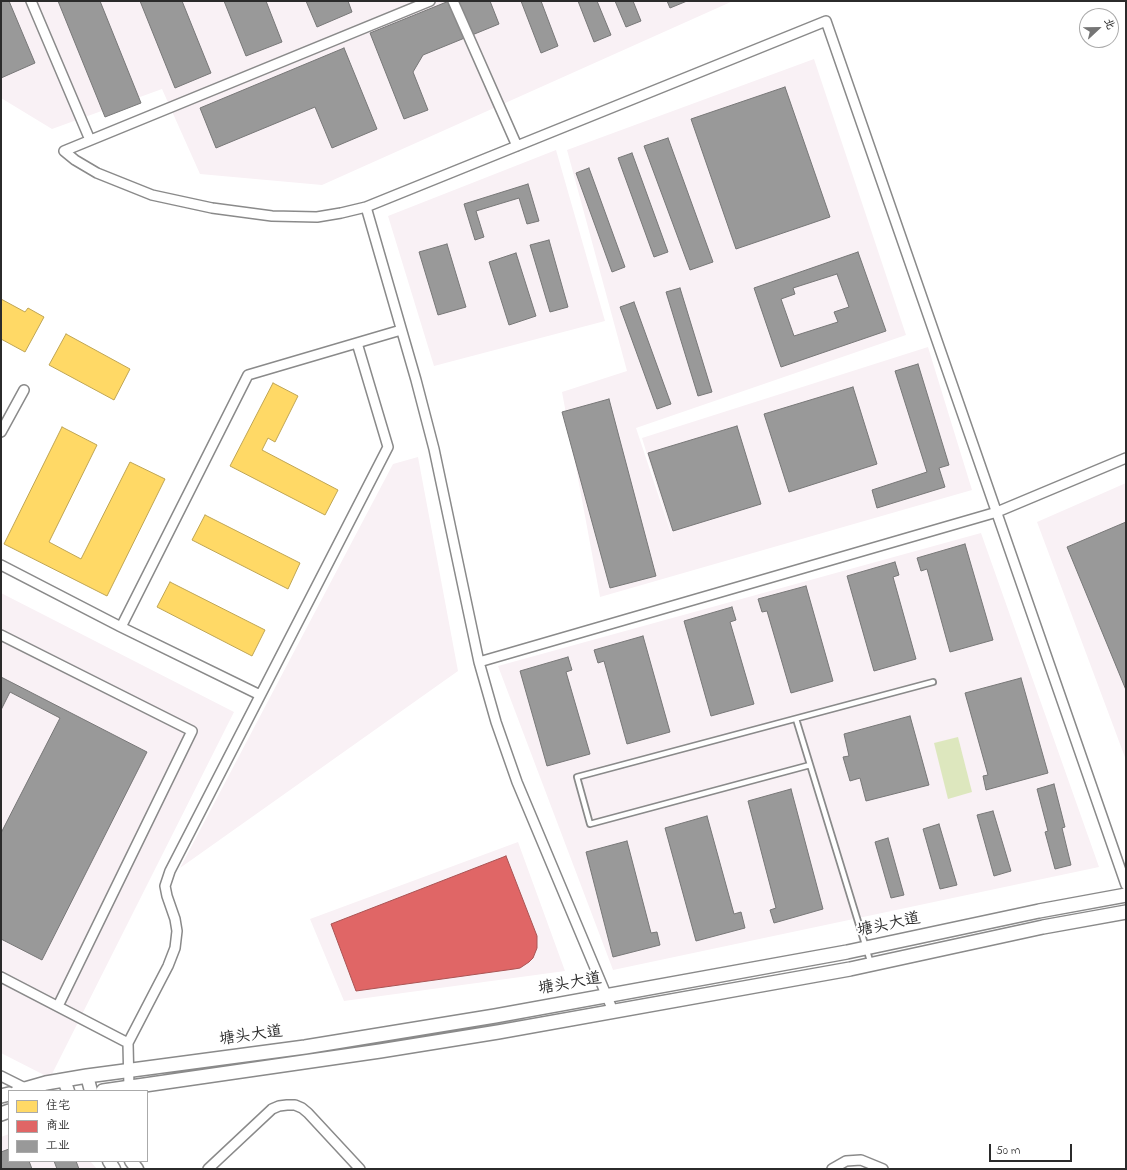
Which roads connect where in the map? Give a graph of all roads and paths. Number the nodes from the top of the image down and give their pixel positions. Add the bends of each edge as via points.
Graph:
1 (31, 1) edge
2 (430, 1) edge
3 (453, 1) edge
4 (90, 140) junction
5 (517, 146) junction
6 (366, 207) junction
7 (401, 330) junction
8 (357, 343) junction
9 (24, 390) dead end
10 (1, 432) edge
11 (1126, 458) edge
12 (997, 512) junction
13 (1, 565) edge
14 (121, 627) junction
15 (1, 635) edge
16 (479, 662) junction
17 (933, 682) dead end
18 (260, 695) junction
19 (796, 719) junction
20 (810, 765) junction
21 (1126, 885) edge
22 (1126, 895) edge
23 (1126, 912) edge
24 (866, 948) junction
25 (871, 964) junction
26 (1, 977) edge
27 (606, 995) junction
28 (58, 1006) junction
29 (613, 1011) junction
30 (128, 1043) junction
31 (127, 1072) junction
32 (1, 1076) edge
33 (87, 1076) junction
34 (66, 1085) edge
35 (129, 1088) junction
36 (25, 1090) edge
37 (91, 1090) edge
38 (112, 1090) edge
39 (208, 1169) edge
40 (360, 1169) edge
41 (832, 1169) edge
42 (883, 1169) edge

1 - 4 street
2 - 4 street
3 - 5 street
4 - 6 street via 64,151 97,173 152,195 212,208 272,216 317,217
5 - 6 street
5 - 12 street via 826,21
6 - 7 street
7 - 8 street
7 - 16 street via 434,449
8 - 14 street via 248,375
8 - 18 street via 388,447
9 - 10 street
11 - 12 street
12 - 16 street
12 - 21 street
13 - 14 street
14 - 18 street
15 - 28 street via 192,731
16 - 27 street via 517,782
17 - 19 lane
18 - 30 street via 170,871 165,886 176,919 175,948
19 - 20 lane
19 - 20 lane via 577,777 590,824
20 - 24 lane
22 - 24 main road, 塘头大道
23 - 25 main road, 塘头大道
24 - 25 lane
24 - 27 main road, 塘头大道
25 - 29 main road, 塘头大道
26 - 28 street
27 - 29 street
27 - 31 main road, 塘头大道 via 312,1046
28 - 30 street
29 - 35 main road, 塘头大道 via 380,1052
30 - 31 street
31 - 33 main road, 塘头大道
31 - 35 street
32 - 36 street
33 - 34 main road, 塘头大道
33 - 37 street
34 - 36 main road, 塘头大道
35 - 38 main road, 塘头大道
39 - 40 street via 272,1109 287,1105 295,1105 308,1113
41 - 42 street via 846,1161 861,1160

